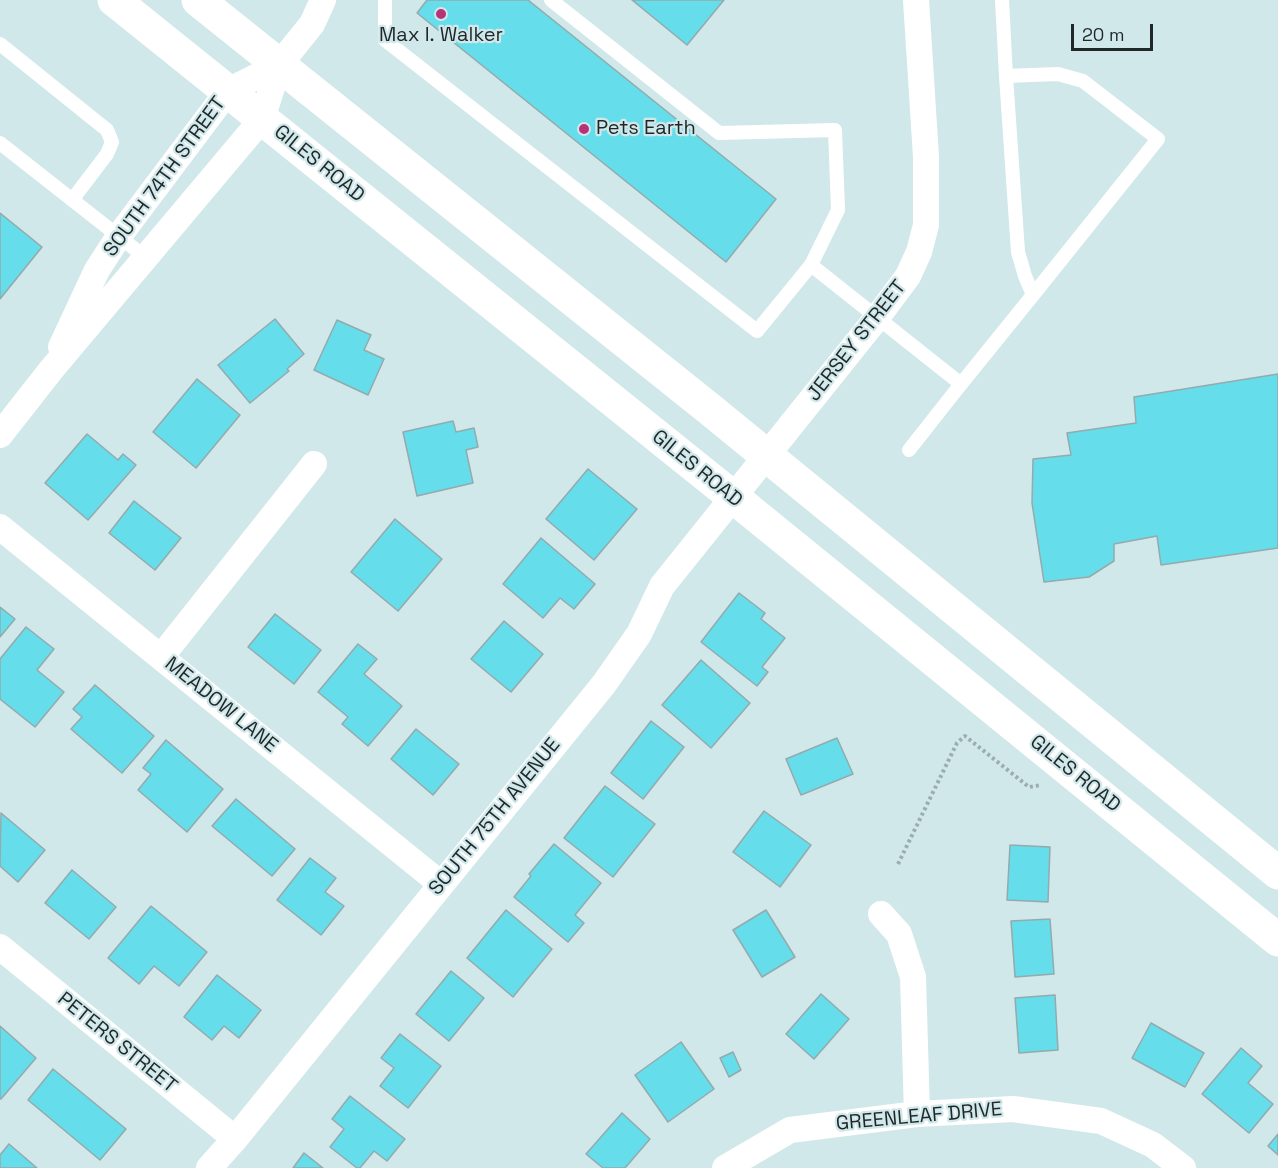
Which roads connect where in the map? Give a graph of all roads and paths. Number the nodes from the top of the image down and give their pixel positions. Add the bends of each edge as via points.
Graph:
1 (114, 0) edge
2 (198, 0) edge
3 (323, 0) edge
4 (385, 0) edge
5 (551, 0) edge
6 (916, 0) edge
7 (1002, 0) edge
8 (0, 44) edge
9 (279, 65) junction
10 (1006, 76) junction
11 (228, 91) junction
12 (262, 119) junction
13 (0, 143) edge
14 (72, 200) junction
15 (119, 236) junction
16 (145, 257) junction
17 (811, 265) junction
18 (1033, 295) junction
19 (876, 319) junction
20 (51, 370) junction
21 (961, 384) junction
22 (0, 435) edge
23 (909, 450) dead end
24 (766, 456) junction
25 (314, 464) dead end
26 (733, 497) junction
27 (0, 527) edge
28 (161, 657) junction
29 (1045, 784) dead end
30 (898, 864) dead end
31 (1278, 873) edge
32 (441, 884) junction
33 (881, 914) dead end
34 (1278, 940) edge
35 (0, 947) edge
36 (916, 1114) junction
37 (235, 1139) junction
38 (209, 1168) edge
39 (725, 1168) edge
40 (1183, 1168) edge

1 - 11 main road, GILES ROAD
2 - 9 main road
3 - 9 street via 312,24
4 - 17 lane via 385,40 757,331
5 - 17 lane via 719,133 835,130 838,210
6 - 19 street, JERSEY STREET via 926,157 926,225 908,276
7 - 10 lane
8 - 14 lane via 107,130 112,142 107,154
9 - 11 street, SOUTH 74TH STREET
9 - 12 street, SOUTH 74TH STREET
9 - 24 main road
10 - 18 lane via 1018,252
10 - 18 lane via 1058,74 1083,81 1158,139
11 - 12 main road, GILES ROAD
11 - 15 street, SOUTH 74TH STREET
12 - 16 street, SOUTH 74TH STREET
12 - 26 main road, GILES ROAD
13 - 14 lane
14 - 15 lane
15 - 16 lane
15 - 20 street, SOUTH 74TH STREET via 97,270
16 - 20 street, SOUTH 74TH STREET
17 - 19 lane
18 - 21 lane
19 - 21 lane
19 - 24 street, JERSEY STREET
20 - 22 street, SOUTH 74TH STREET
21 - 23 lane
24 - 26 street, SOUTH 75TH AVENUE
24 - 31 main road
25 - 28 street
26 - 32 street, SOUTH 75TH AVENUE via 662,586 639,634 604,684
26 - 34 main road, GILES ROAD
27 - 28 street, MEADOW LANE
28 - 32 street, MEADOW LANE
29 - 30 path via 1029,787 965,736 957,743
32 - 37 street, SOUTH 75TH AVENUE
33 - 36 street via 899,934 913,977
35 - 37 street, PETERS STREET
36 - 39 street, GREENLEAF DRIVE via 790,1130
36 - 40 street, GREENLEAF DRIVE via 1013,1109 1101,1121 1153,1145
37 - 38 street, SOUTH 75TH AVENUE

